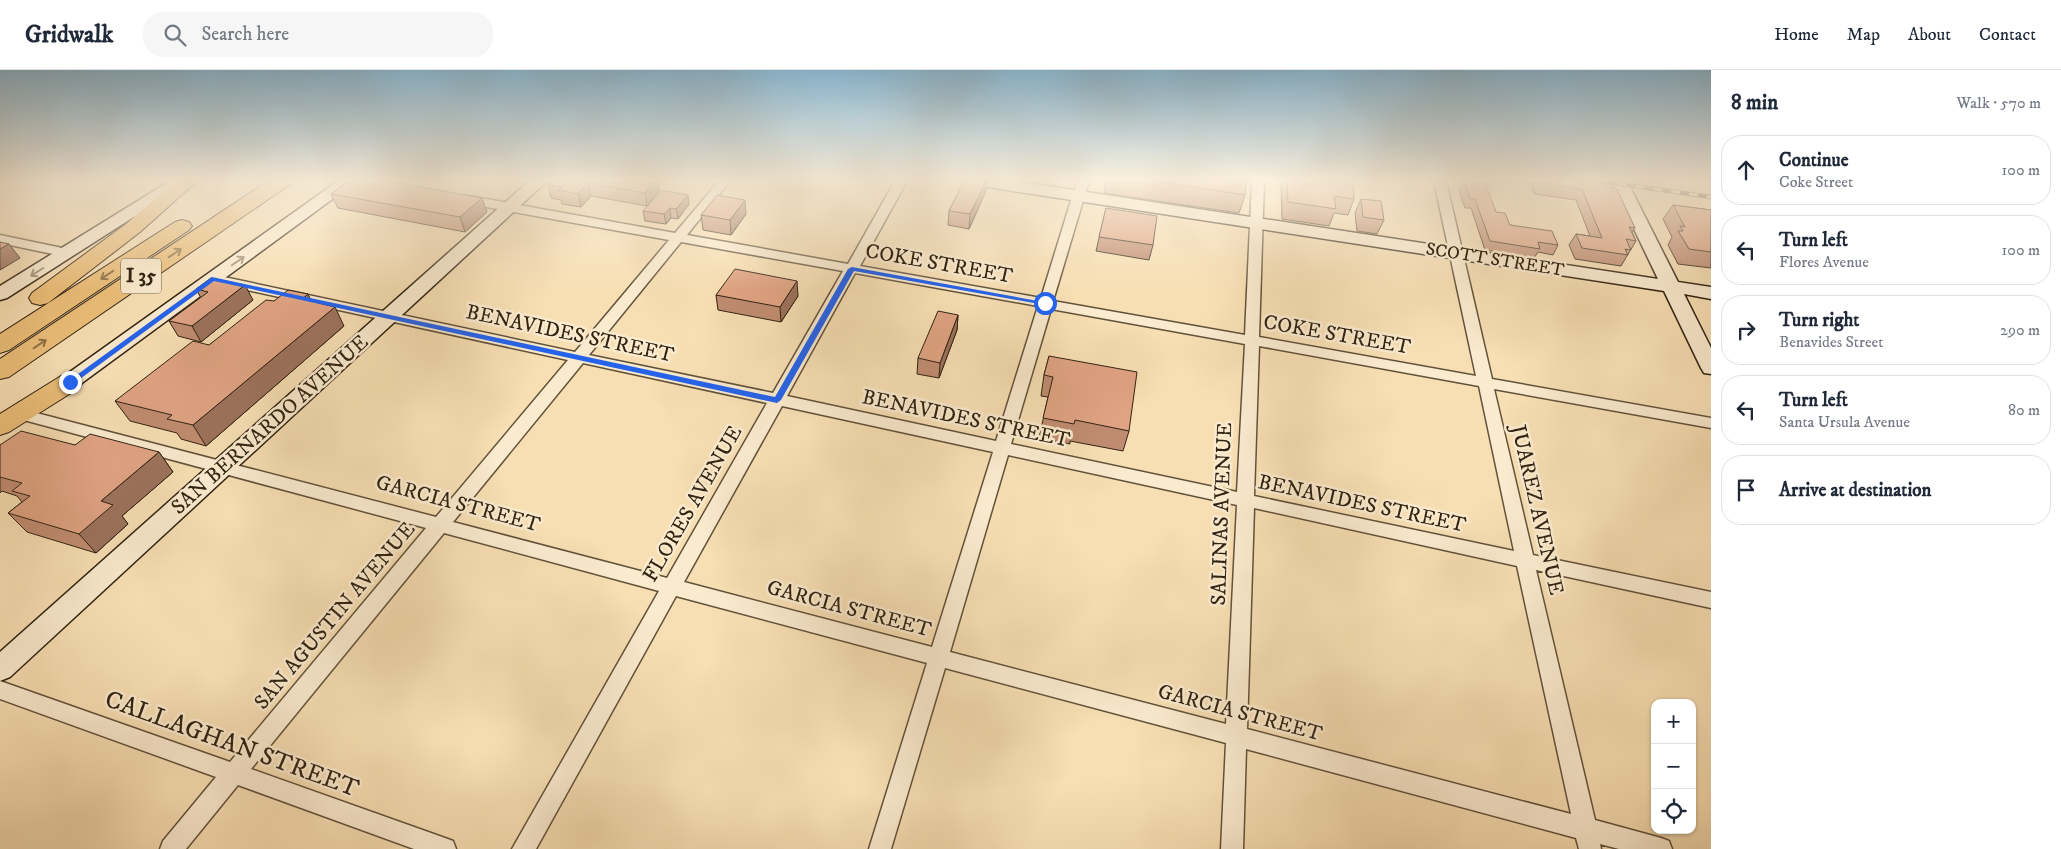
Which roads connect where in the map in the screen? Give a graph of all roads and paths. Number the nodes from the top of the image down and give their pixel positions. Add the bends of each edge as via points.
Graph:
1 (124, 217) edge
2 (145, 217) edge
3 (195, 217) edge
4 (228, 217) edge
5 (298, 217) edge
6 (500, 217) edge
7 (562, 217) edge
8 (695, 217) edge
9 (881, 217) edge
10 (1072, 217) edge
11 (1227, 217) edge
12 (1256, 217) edge
13 (1448, 217) edge
14 (1636, 217) edge
15 (1256, 223) junction
16 (678, 238) junction
17 (0, 239) edge
18 (68, 253) junction
19 (1456, 254) junction
20 (852, 269) junction
21 (212, 279) junction
22 (1670, 287) junction
23 (1711, 293) edge
24 (0, 294) edge
25 (1045, 303) junction
26 (389, 317) junction
27 (0, 328) edge
28 (1251, 340) junction
29 (0, 345) edge
30 (579, 358) junction
31 (1711, 368) edge
32 (0, 371) edge
33 (70, 382) junction
34 (1485, 382) junction
35 (777, 400) junction
36 (25, 415) junction
37 (1711, 423) edge
38 (0, 426) edge
39 (0, 433) edge
40 (1001, 448) junction
41 (224, 467) junction
42 (1245, 500) junction
43 (440, 524) junction
44 (1525, 560) junction
45 (672, 586) junction
46 (1711, 600) edge
47 (938, 657) junction
48 (0, 669) edge
49 (0, 690) edge
50 (1237, 736) junction
51 (234, 774) junction
52 (1586, 829) junction
53 (171, 849) edge
54 (445, 849) edge
55 (523, 849) edge
56 (880, 849) edge
57 (1232, 849) edge
58 (1590, 849) edge
59 (1661, 849) edge

1 - 18 main road
2 - 27 highway
3 -> 29 highway, I 35
32 -> 4 highway, I 35
21 -> 5 main road
6 - 26 main road, SAN BERNARDO AVENUE
7 - 16 street, COKE STREET
8 - 16 street, SAN AGUSTIN AVENUE
9 - 20 street, FLORES AVENUE
10 - 25 street
11 - 15 main road, SCOTT STREET
12 - 15 street, SALINAS AVENUE
13 - 19 street, JUAREZ AVENUE
14 - 22 main road
15 - 19 main road, SCOTT STREET
15 - 28 street, SALINAS AVENUE
16 - 20 street, COKE STREET
16 - 30 street, SAN AGUSTIN AVENUE
17 - 18 street
18 -> 24 main road
19 - 22 main road, SCOTT STREET
19 - 34 street, JUAREZ AVENUE
20 - 25 street, COKE STREET
20 - 35 street, FLORES AVENUE
21 - 26 street, BENAVIDES STREET
21 - 33 main road
22 - 23 main road, SCOTT STREET
22 - 31 main road
25 - 28 street, COKE STREET
25 - 40 street
26 - 30 street, BENAVIDES STREET
26 - 41 main road, SAN BERNARDO AVENUE
28 - 34 street, COKE STREET
28 - 42 street, SALINAS AVENUE
30 - 35 street, BENAVIDES STREET
30 - 43 street, SAN AGUSTIN AVENUE
33 - 36 main road
33 - 38 highway
34 - 37 street, COKE STREET
34 - 44 street, JUAREZ AVENUE
35 - 40 street, BENAVIDES STREET
35 - 45 street, FLORES AVENUE
36 - 39 main road
36 - 41 street, GARCIA STREET
40 - 42 street, BENAVIDES STREET
40 - 47 street
41 - 43 street, GARCIA STREET
41 - 48 main road, SAN BERNARDO AVENUE
42 - 44 street, BENAVIDES STREET
42 - 50 street, SALINAS AVENUE
43 - 45 street, GARCIA STREET
43 - 51 street, SAN AGUSTIN AVENUE
44 - 46 street, BENAVIDES STREET
44 - 52 street, JUAREZ AVENUE
45 - 47 street, GARCIA STREET
45 - 55 street, FLORES AVENUE
47 - 50 street, GARCIA STREET
47 - 56 street
49 - 51 street, CALLAGHAN STREET
50 - 52 street, GARCIA STREET
50 - 57 street, SALINAS AVENUE
51 - 53 street, SAN AGUSTIN AVENUE
51 - 54 street, CALLAGHAN STREET
52 - 58 street, JUAREZ AVENUE
52 - 59 street, GARCIA STREET

